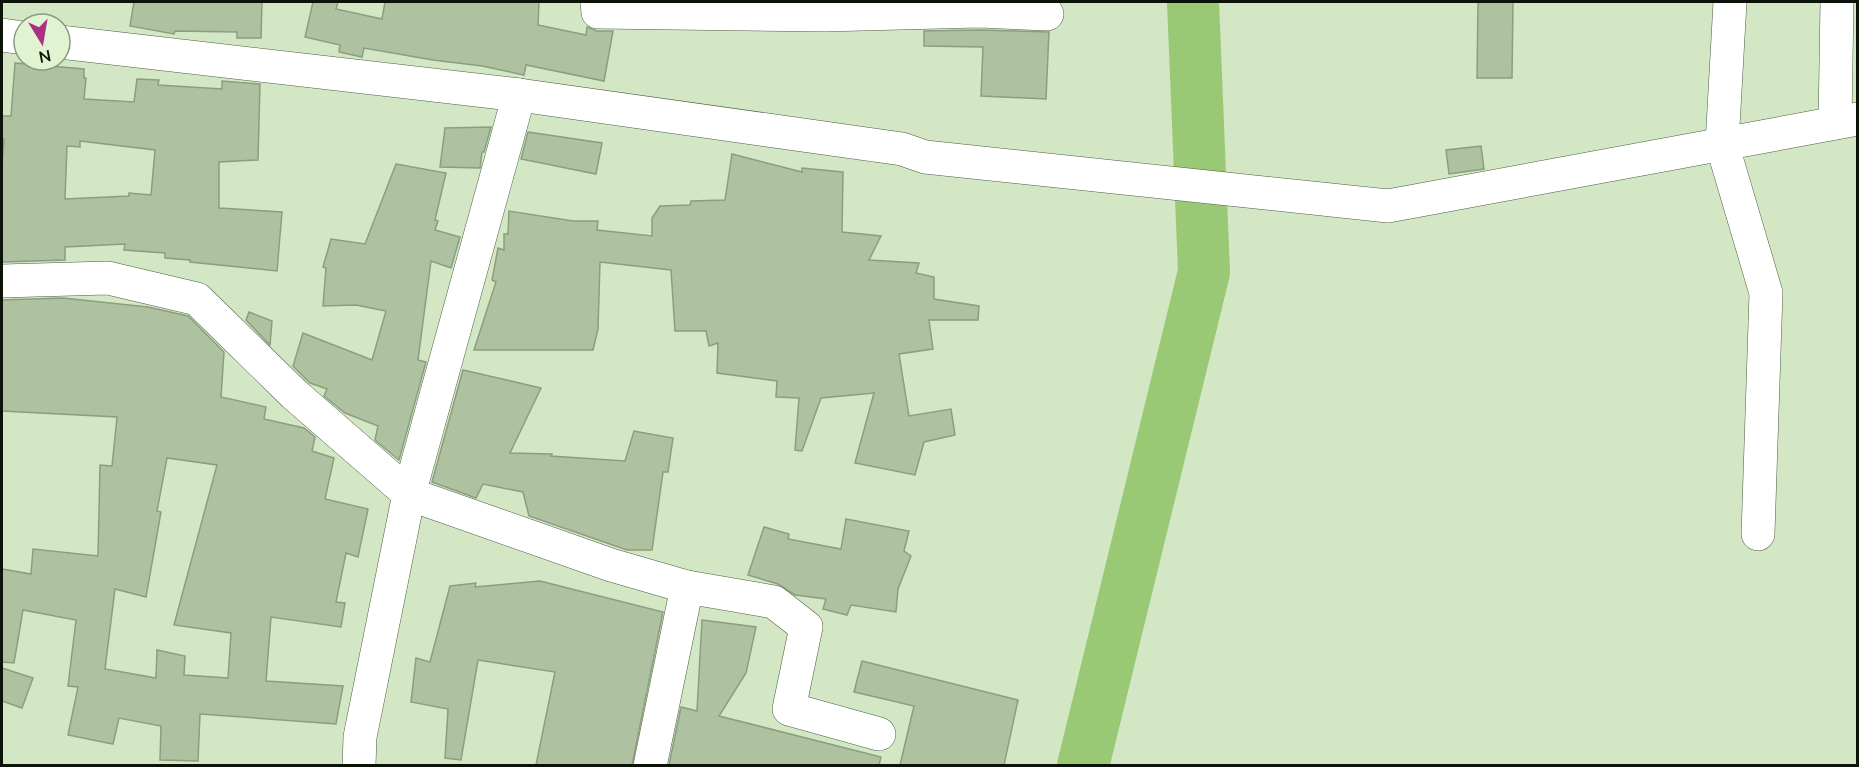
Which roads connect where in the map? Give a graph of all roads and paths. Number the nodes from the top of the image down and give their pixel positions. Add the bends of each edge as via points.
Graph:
1 (597, 2) edge
2 (1730, 2) edge
3 (1837, 2) edge
4 (979, 6) edge
5 (1047, 14) dead end
6 (72, 43) edge
7 (519, 95) junction
8 (1846, 121) edge
9 (1722, 144) junction
10 (2, 281) edge
11 (409, 494) junction
12 (1758, 534) dead end
13 (687, 587) junction
14 (879, 734) dead end
15 (360, 765) edge
16 (650, 765) edge

1 - 4 street via 598,12 824,15
2 - 9 street
3 - 8 street
4 - 5 street
6 - 7 street
7 - 9 street via 902,149 924,157 1388,206
7 - 11 street
8 - 9 street
9 - 12 street via 1766,293
10 - 11 street via 108,278 197,299 294,394
11 - 13 street via 611,565
11 - 15 street via 360,737
13 - 14 street via 774,602 806,627 789,710
13 - 16 street

